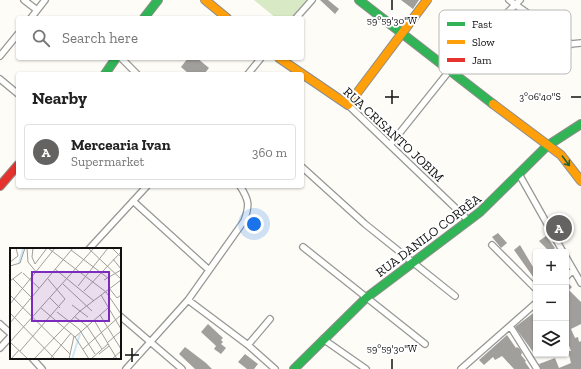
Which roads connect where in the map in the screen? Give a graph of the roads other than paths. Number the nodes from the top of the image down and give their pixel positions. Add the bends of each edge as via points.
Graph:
1 (24, 0) edge
2 (45, 0) edge
3 (158, 0) edge
4 (204, 0) edge
5 (312, 0) edge
6 (359, 0) edge
7 (427, 0) edge
8 (509, 0) edge
9 (520, 0) edge
10 (516, 6) junction
11 (37, 10) junction
12 (512, 10) edge
13 (522, 10) edge
14 (32, 16) edge
15 (146, 16) edge
16 (224, 16) edge
17 (298, 16) edge
18 (402, 34) junction
19 (16, 36) edge
20 (581, 43) edge
21 (571, 44) edge
22 (0, 56) edge
23 (115, 60) edge
24 (123, 60) edge
25 (259, 60) edge
26 (282, 60) edge
27 (439, 62) edge
28 (106, 72) edge
29 (135, 72) edge
30 (250, 72) edge
31 (300, 72) edge
32 (447, 74) edge
33 (455, 74) edge
34 (304, 75) edge
35 (0, 79) edge
36 (16, 92) edge
37 (348, 105) junction
38 (581, 124) edge
39 (390, 145) junction
40 (547, 146) junction
41 (16, 168) edge
42 (304, 169) edge
43 (519, 174) junction
44 (581, 181) edge
45 (0, 186) edge
46 (145, 188) edge
47 (241, 188) edge
48 (133, 201) junction
49 (468, 220) junction
50 (492, 245) dead end
51 (303, 247) dead end
52 (90, 248) edge
53 (561, 249) edge
54 (411, 262) junction
55 (569, 262) edge
56 (209, 270) junction
57 (574, 270) junction
58 (569, 274) edge
59 (581, 283) edge
60 (533, 286) edge
61 (455, 296) dead end
62 (366, 298) junction
63 (188, 300) junction
64 (533, 306) edge
65 (121, 317) edge
66 (270, 319) dead end
67 (0, 324) edge
68 (510, 326) junction
69 (10, 334) edge
70 (10, 336) edge
71 (324, 339) junction
72 (150, 342) junction
73 (425, 344) dead end
74 (248, 345) junction
75 (0, 348) edge
76 (33, 359) edge
77 (464, 368) edge
78 (42, 369) edge
79 (126, 369) edge
80 (182, 369) edge
81 (275, 369) edge
82 (294, 369) edge
83 (366, 369) edge
84 (537, 369) edge

1 - 11 street
2 - 11 street
3 - 15 street
4 - 16 street
5 - 17 street
6 - 18 street
7 - 18 street
8 - 10 street
9 - 10 street
10 - 12 street
10 - 13 street
11 - 14 street
18 - 27 street
18 - 37 street
19 - 22 street
20 - 21 street
23 - 28 street
24 - 29 street
25 - 30 street
26 - 31 street, RUA CRISANTO JOBIM
32 - 39 street
33 - 40 street
34 - 37 street, RUA CRISANTO JOBIM
35 - 36 street
37 - 39 street, RUA CRISANTO JOBIM
38 - 40 street, RUA DANILO CORRÊA
39 - 49 street, RUA CRISANTO JOBIM
40 - 43 street, RUA DANILO CORRÊA
40 -> 44 street via 561,155
41 - 45 street
42 - 54 street
43 - 49 street, RUA DANILO CORRÊA via 491,203
43 - 53 street
46 - 48 street
47 - 56 street via 249,208 244,221
48 - 52 street
48 - 56 street
49 - 54 street, RUA DANILO CORRÊA
50 - 60 street
51 - 62 street
54 - 61 street
54 - 62 street, RUA DANILO CORRÊA
55 - 57 street
56 - 63 street
57 - 58 street
57 - 59 street
62 - 71 street, RUA DANILO CORRÊA
62 - 73 street
63 - 72 street
63 - 74 street
64 - 68 street
65 - 72 street
66 - 74 street
67 - 69 street
68 - 77 street
68 - 84 street
70 - 75 street
71 - 82 street, RUA DANILO CORRÊA
71 - 83 street
72 - 79 street
72 - 80 street
74 - 81 street
76 - 78 street

